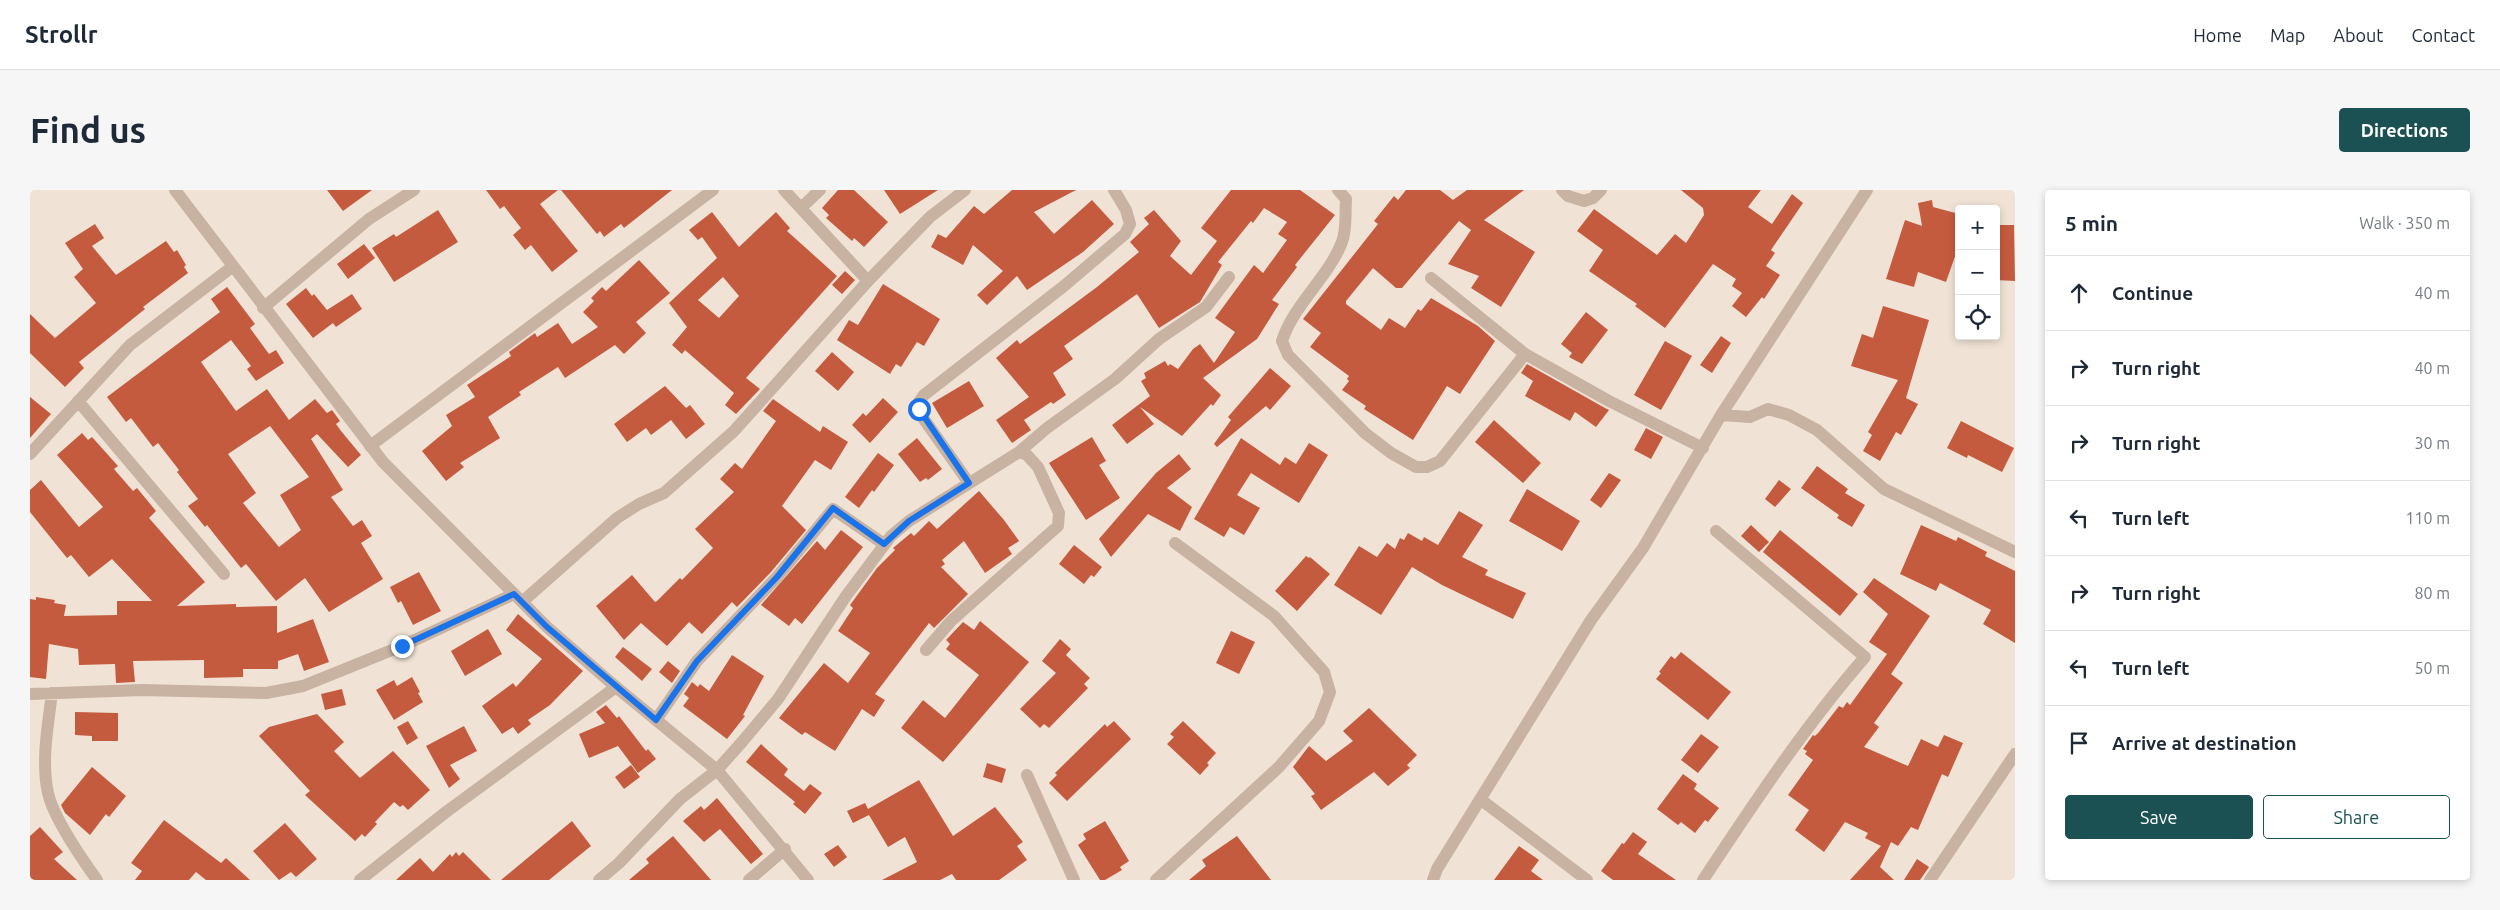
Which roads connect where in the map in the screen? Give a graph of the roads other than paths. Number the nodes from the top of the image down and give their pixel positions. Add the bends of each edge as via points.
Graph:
1 (174, 190) edge
2 (414, 190) edge
3 (712, 190) edge
4 (784, 190) edge
5 (820, 190) edge
6 (964, 190) edge
7 (1114, 190) edge
8 (1338, 190) edge
9 (1562, 190) edge
10 (1601, 190) edge
11 (1867, 190) edge
12 (801, 208) junction
13 (232, 267) junction
14 (1229, 277) dead end
15 (1431, 278) dead end
16 (868, 281) junction
17 (263, 308) junction
18 (1525, 354) junction
19 (78, 401) junction
20 (1721, 415) junction
21 (370, 446) junction
22 (1703, 448) junction
23 (1019, 452) junction
24 (30, 454) edge
25 (969, 483) junction
26 (1716, 531) dead end
27 (1175, 543) dead end
28 (884, 544) junction
29 (2015, 552) edge
30 (224, 574) dead end
31 (518, 598) junction
32 (926, 650) dead end
33 (616, 688) junction
34 (52, 693) junction
35 (30, 694) edge
36 (656, 720) junction
37 (2015, 754) edge
38 (716, 770) junction
39 (1027, 776) dead end
40 (1480, 799) junction
41 (785, 850) junction
42 (96, 880) edge
43 (360, 880) edge
44 (599, 880) edge
45 (749, 880) edge
46 (808, 880) edge
47 (1074, 880) edge
48 (1156, 880) edge
49 (1433, 880) edge
50 (1587, 880) edge
51 (1703, 880) edge
52 (1930, 880) edge

1 - 13 street
2 - 17 street via 369,219
3 - 21 street
4 - 12 street
5 - 12 street
6 - 16 street via 930,217
7 - 25 street via 1130,224 1125,234 919,402 921,415
8 - 18 street via 1346,199 1343,240 1286,329 1282,342 1288,355 1365,433 1416,467 1434,464 1440,461
9 - 10 street via 1568,196 1584,201
11 - 20 street
12 - 16 street
13 - 17 street
13 - 19 street via 130,345
14 - 23 street via 1206,306 1159,339 1115,379
15 - 18 street
16 - 31 street via 734,431 664,493 617,518
17 - 21 street
18 - 22 street via 1609,402
19 - 24 street
19 - 30 street
20 - 22 street
20 - 29 street via 1750,417 1768,409 1789,415 1817,430 1884,489
21 - 31 street
22 - 40 street via 1643,548 1591,620
23 - 25 street
23 - 32 street via 1027,455 1038,467 1060,513 1058,526 951,621
25 - 28 street via 909,521
26 - 51 street via 1866,657 1828,700
27 - 48 street via 1274,616 1324,672 1330,692 1319,721 1279,767
28 - 36 street via 833,508 777,577 697,661
28 - 38 street via 778,699
31 - 33 street
31 - 34 street via 303,686 266,693 142,690
33 - 36 street
33 - 43 street via 446,812
34 - 35 street
34 - 42 street via 47,792 52,807
36 - 38 street
37 - 52 street
38 - 41 street
38 - 44 street via 680,799
39 - 47 street
40 - 49 street
40 - 50 street
41 - 45 street
41 - 46 street

